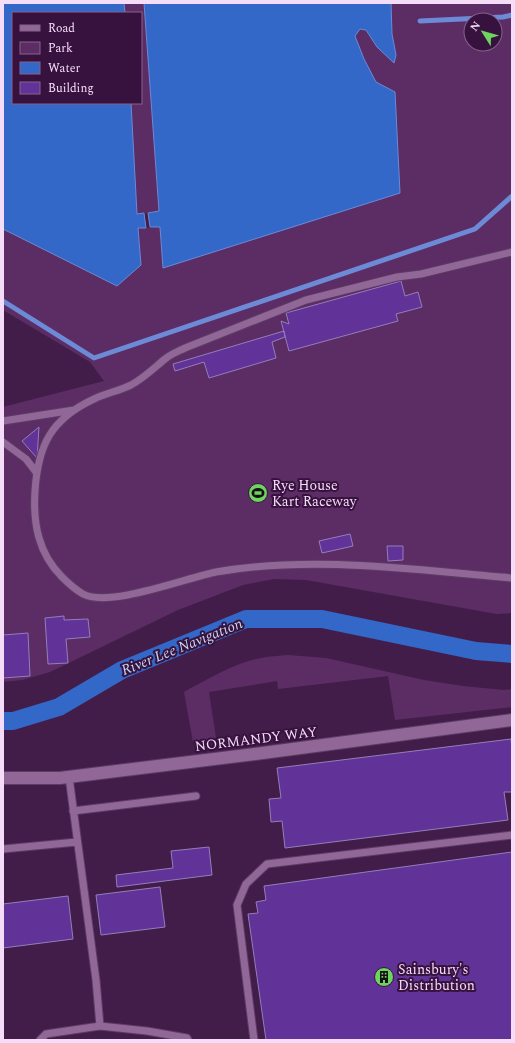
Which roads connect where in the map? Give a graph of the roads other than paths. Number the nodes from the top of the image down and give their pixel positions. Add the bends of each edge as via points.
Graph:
1 (512, 252) edge
2 (76, 410) junction
3 (3, 421) edge
4 (3, 442) edge
5 (36, 472) junction
6 (512, 578) edge
7 (512, 720) edge
8 (69, 777) junction
9 (3, 778) edge
10 (196, 796) dead end
11 (73, 811) junction
12 (512, 835) edge
13 (77, 842) junction
14 (3, 849) edge
15 (100, 1026) junction
16 (40, 1040) edge
17 (188, 1040) edge
18 (254, 1040) edge

1 - 2 lane via 306,300 166,357 134,383 94,399
2 - 3 lane
2 - 5 lane via 60,421 49,436 40,454
4 - 5 lane via 26,459
5 - 6 lane via 34,518 38,539 45,555 67,582 95,598 122,596 216,572 270,566 351,564
7 - 8 street, NORMANDY WAY
8 - 9 street, NORMANDY WAY
8 - 11 lane
10 - 11 lane
11 - 13 lane
12 - 18 lane via 267,864 246,884 237,905
13 - 14 lane
13 - 15 lane
15 - 16 lane via 46,1034
15 - 17 lane via 147,1031

